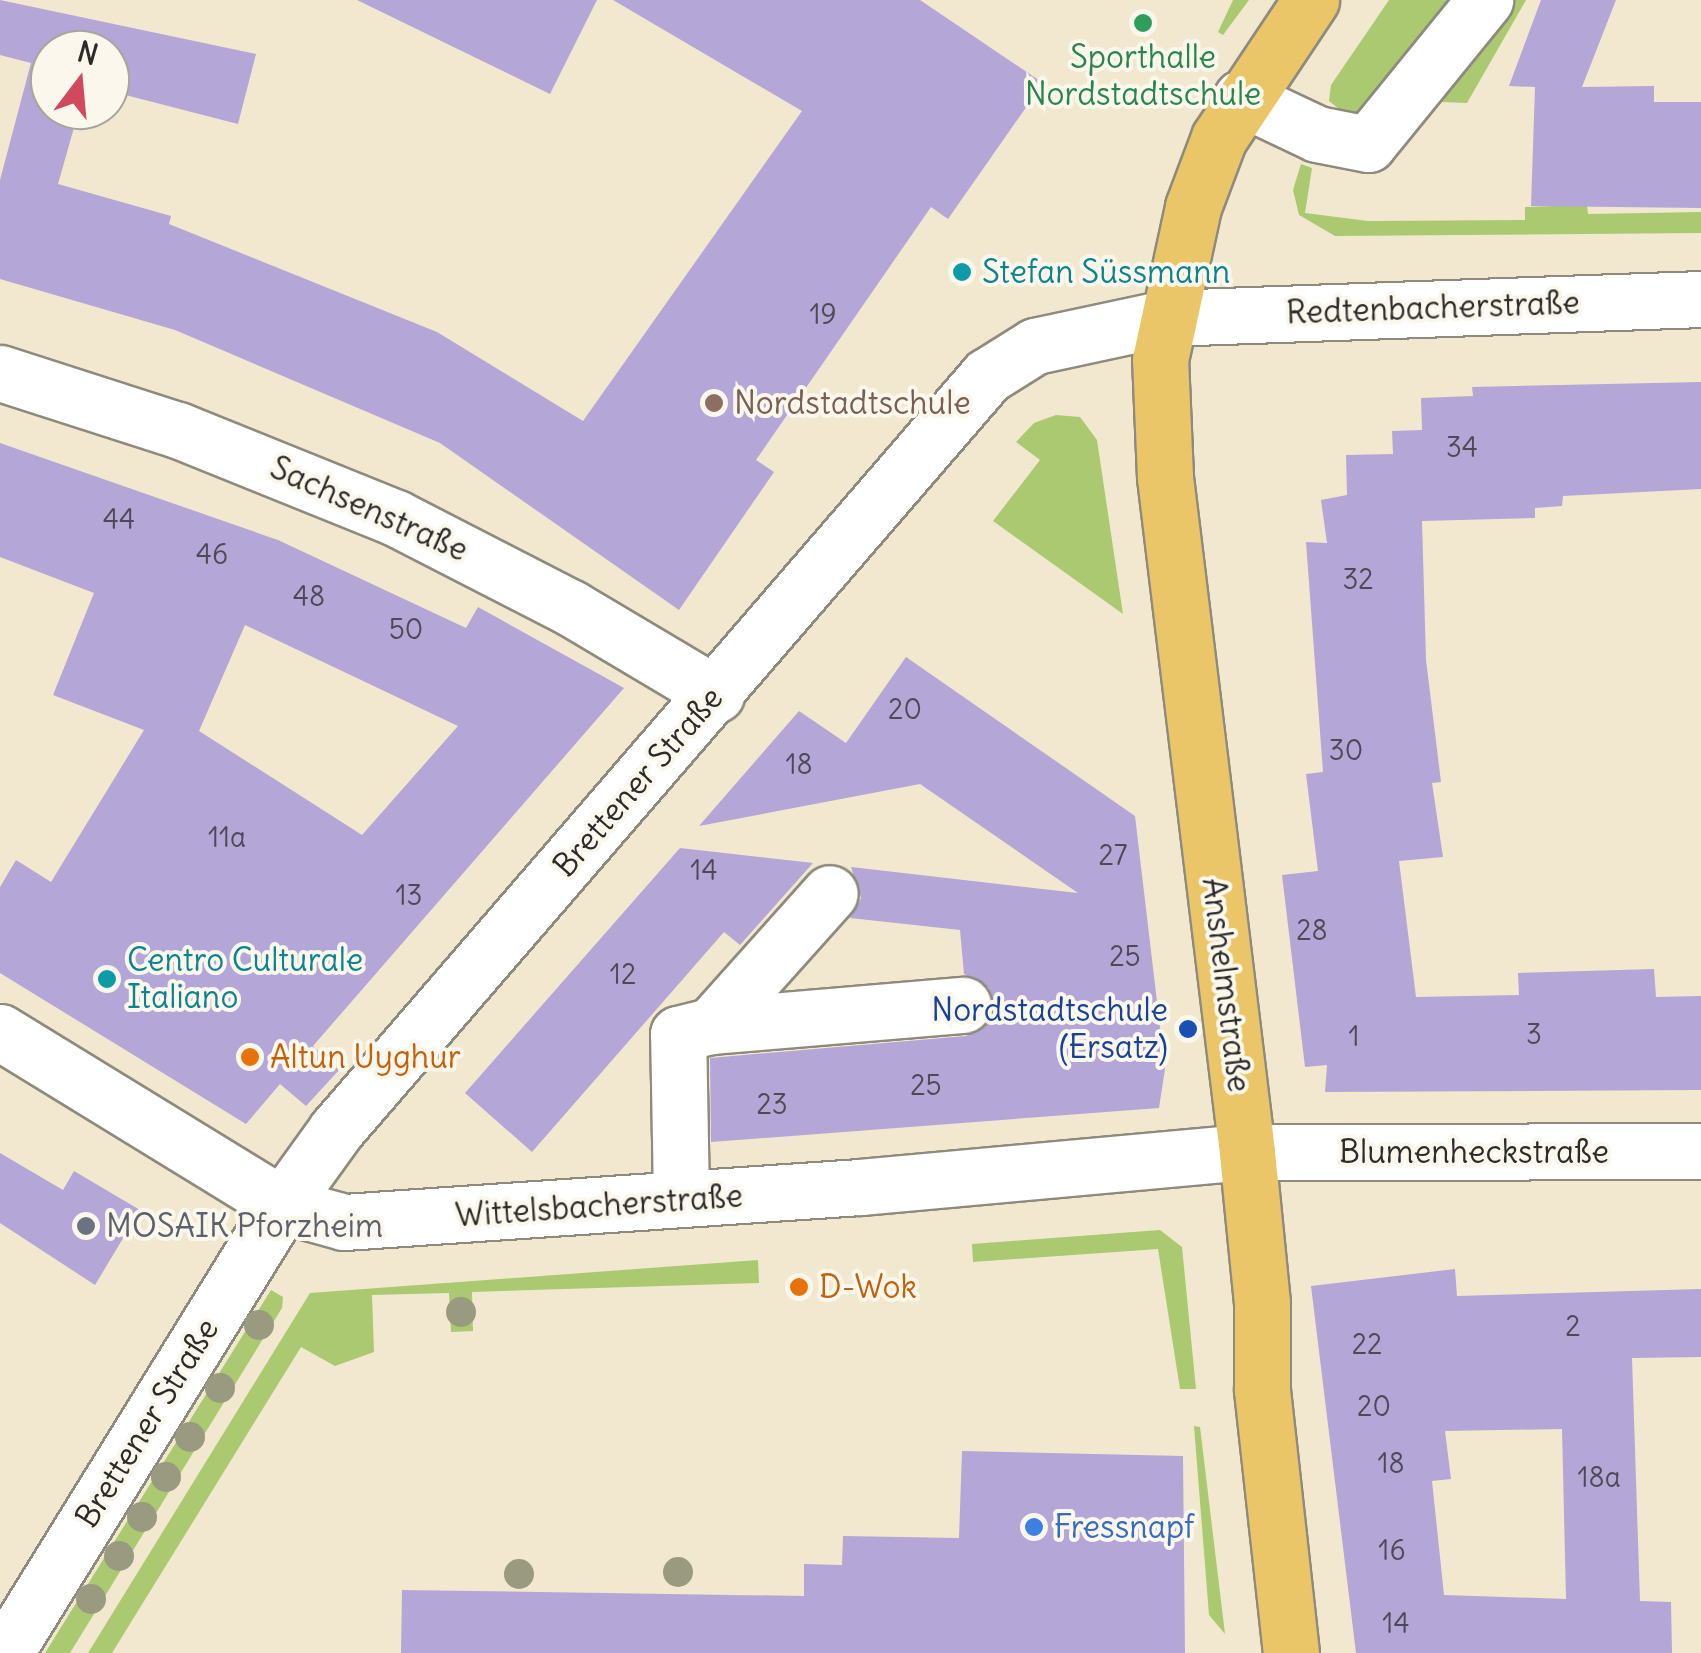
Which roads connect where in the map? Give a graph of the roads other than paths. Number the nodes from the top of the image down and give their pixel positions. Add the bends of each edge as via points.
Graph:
1 (1311, 0) edge
2 (1485, 0) edge
3 (1241, 98) junction
4 (1701, 299) edge
5 (1166, 318) junction
6 (0, 373) edge
7 (716, 694) junction
8 (830, 892) dead end
9 (963, 1005) dead end
10 (711, 1026) junction
11 (0, 1032) edge
12 (1701, 1151) edge
13 (1247, 1152) junction
14 (681, 1199) junction
15 (282, 1205) junction
16 (5, 1653) edge
17 (1291, 1653) edge

1 - 3 main road
2 - 3 street via 1368,144 1317,134
3 - 5 main road via 1193,207
4 - 5 street, Redtenbacherstraße
5 - 7 street, Brettener Straße via 1035,346 987,376
5 - 13 main road, Anshelmstraße via 1160,360 1165,477
6 - 7 street, Sachsenstraße via 178,430 396,518 556,599
7 - 15 street, Brettener Straße via 336,1130
8 - 10 street
9 - 10 street
10 - 14 street via 678,1034
11 - 15 street, Wittelsbacherstraße
12 - 13 street, Blumenheckstraße
13 - 14 street, Wittelsbacherstraße
13 - 17 main road, Anshelmstraße via 1262,1302 1262,1389
14 - 15 street, Wittelsbacherstraße via 365,1222
15 - 16 street, Brettener Straße

